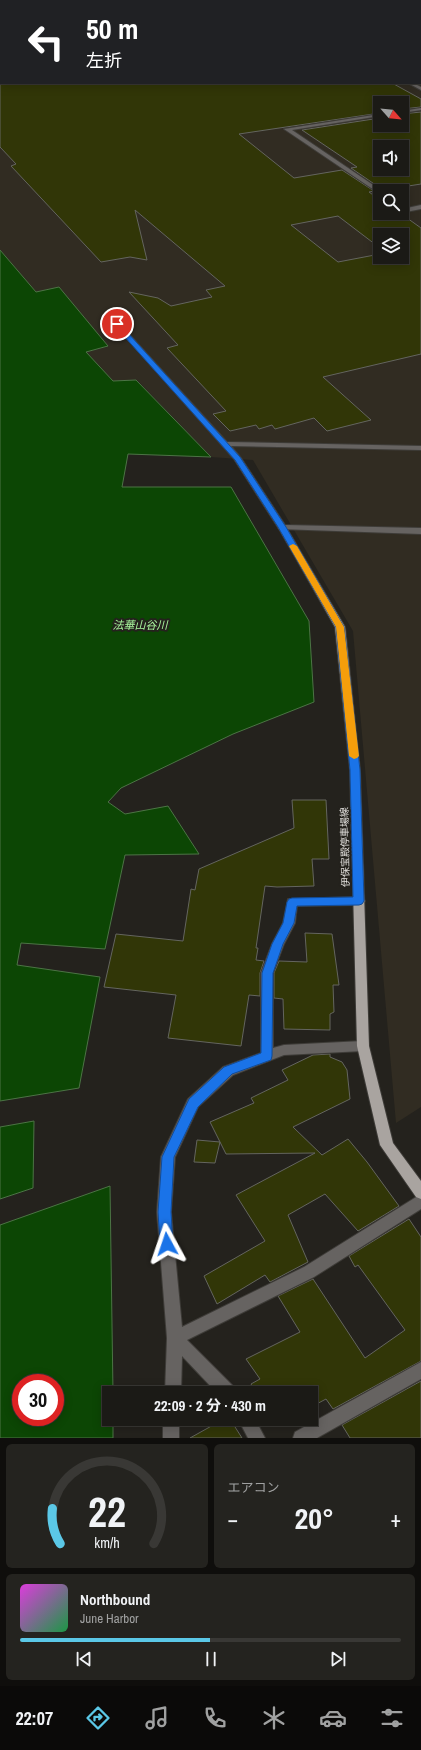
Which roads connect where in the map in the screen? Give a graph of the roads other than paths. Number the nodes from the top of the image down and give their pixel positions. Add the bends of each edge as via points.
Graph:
1 (412, 84) edge
2 (421, 89) edge
3 (421, 109) edge
4 (409, 111) edge
5 (373, 116) edge
6 (373, 187) edge
7 (421, 207) edge
8 (409, 209) edge
9 (117, 324) dead end
10 (224, 444) junction
11 (421, 448) edge
12 (282, 527) junction
13 (421, 531) edge
14 (359, 901) junction
15 (363, 1046) junction
16 (267, 1056) junction
17 (421, 1192) edge
18 (421, 1201) edge
19 (175, 1338) junction
20 (421, 1370) edge
21 (173, 1386) edge
22 (221, 1386) edge
23 (171, 1426) edge
24 (250, 1426) edge
25 (171, 1438) edge
26 (257, 1438) edge
27 (301, 1438) edge

1 - 2 street
3 - 4 street
5 - 6 street via 287,129
7 - 8 street
9 - 10 street
10 - 11 street
10 - 12 street via 237,458
12 - 13 street
12 - 14 main road, 伊保宝殿停車場線 via 340,627 355,770
14 - 15 main road, 伊保宝殿停車場線
14 - 16 street via 292,902 289,923 267,973
15 - 16 street via 284,1050
15 - 17 main road, 伊保宝殿停車場線 via 386,1145
16 - 19 street via 228,1071 193,1103 168,1157 164,1212
18 - 19 street via 309,1272
19 - 21 street
19 - 22 street
20 - 27 street
23 - 25 street
24 - 26 street

